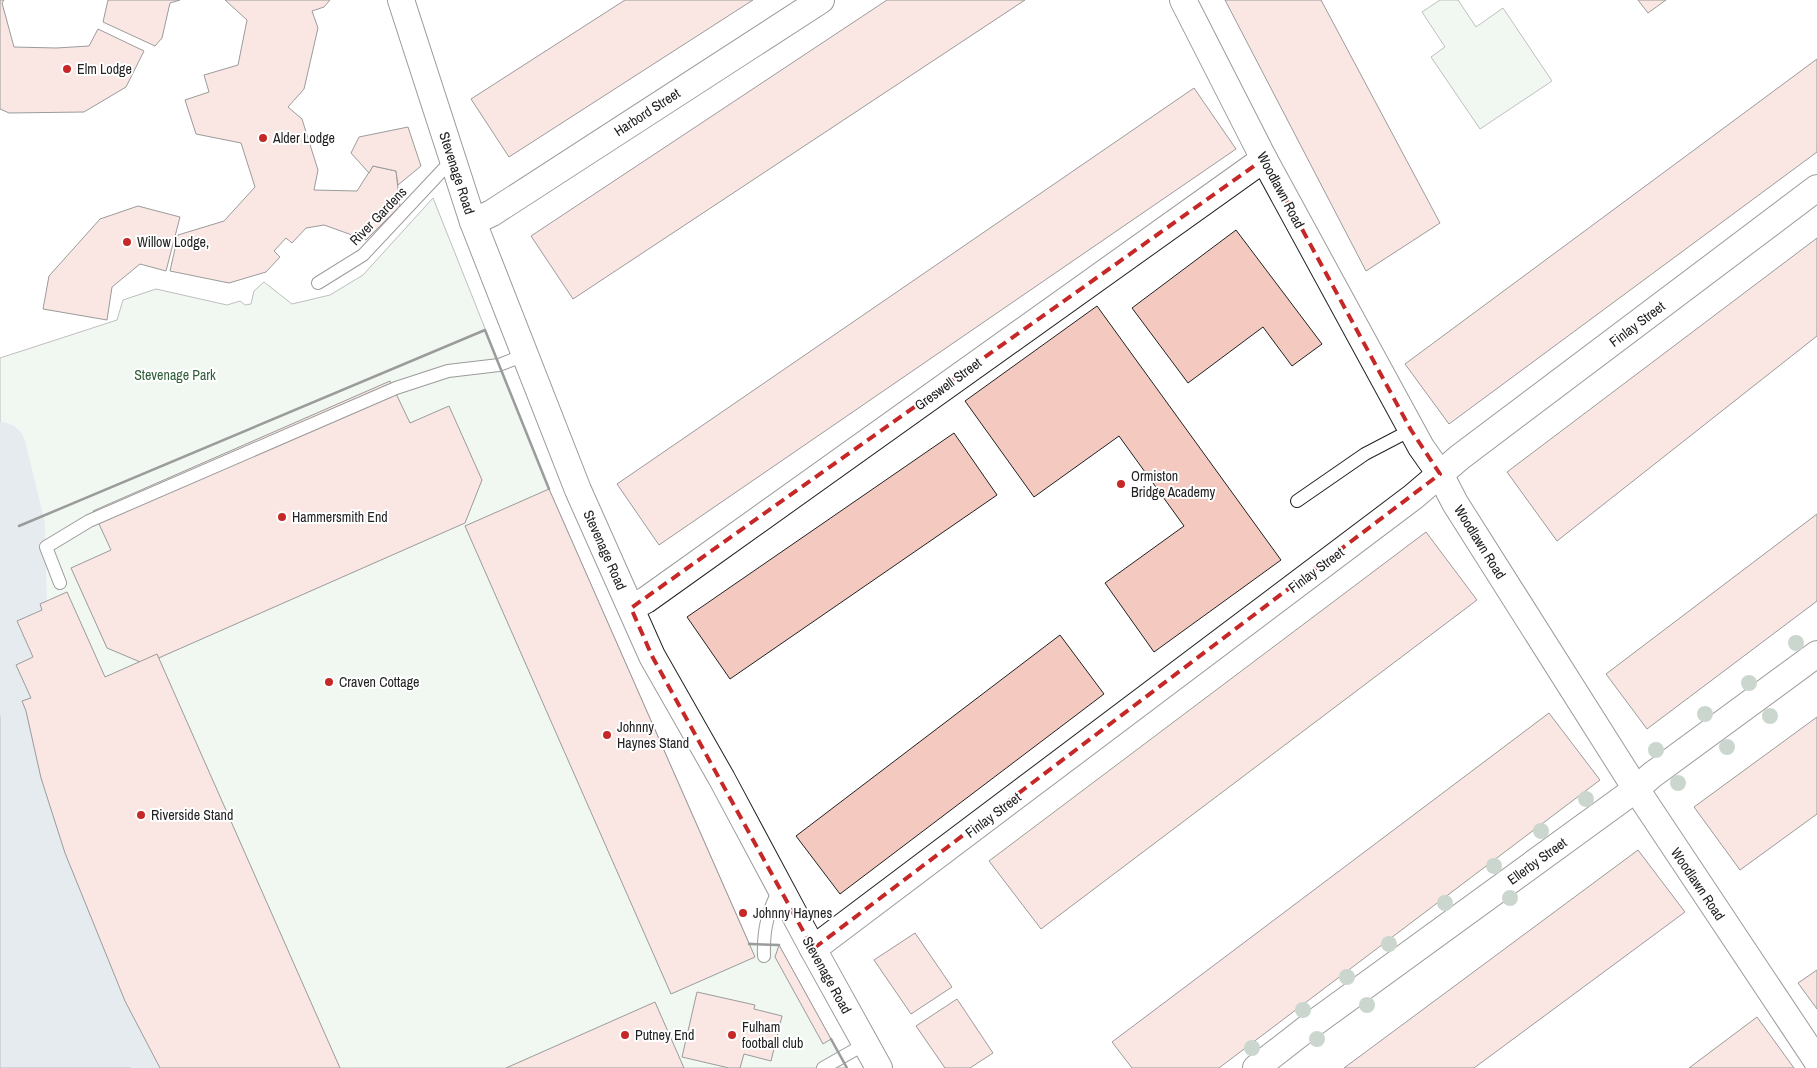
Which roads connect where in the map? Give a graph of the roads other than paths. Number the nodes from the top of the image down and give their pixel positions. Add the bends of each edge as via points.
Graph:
1 (400, 0) edge
2 (820, 0) edge
3 (1183, 0) edge
4 (1264, 159) junction
5 (452, 160) junction
6 (1817, 188) edge
7 (473, 222) junction
8 (318, 283) dead end
9 (525, 355) junction
10 (1411, 430) junction
11 (1440, 474) junction
12 (1297, 501) dead end
13 (60, 583) dead end
14 (631, 608) junction
15 (1817, 654) edge
16 (1636, 790) junction
17 (780, 888) junction
18 (813, 949) junction
19 (764, 956) dead end
20 (865, 1044) junction
21 (1817, 1061) edge
22 (823, 1068) edge
23 (879, 1068) edge
24 (1256, 1068) edge

1 - 5 street, Stevenage Road
2 - 7 street, Harbord Street via 492,213
3 - 4 street, Woodlawn Road
4 - 10 street, Woodlawn Road
4 - 14 street, Greswell Street
5 - 7 street, Stevenage Road
5 - 8 lane, River Gardens via 363,255
6 - 11 street, Finlay Street
7 - 9 street, Stevenage Road
9 - 13 lane via 498,364 448,371 396,388 89,521 46,547
9 - 14 street, Stevenage Road via 578,490
10 - 11 street, Woodlawn Road
10 - 12 lane via 1365,454
11 - 16 street, Woodlawn Road via 1455,503
11 - 18 street, Finlay Street
14 - 17 street, Stevenage Road via 652,656
15 - 16 street, Ellerby Street
16 - 21 street, Woodlawn Road
16 - 24 street, Ellerby Street
17 - 18 street, Stevenage Road
17 - 19 lane via 770,906 765,927
18 - 20 street, Stevenage Road
20 - 22 lane
20 - 23 street, Stevenage Road

